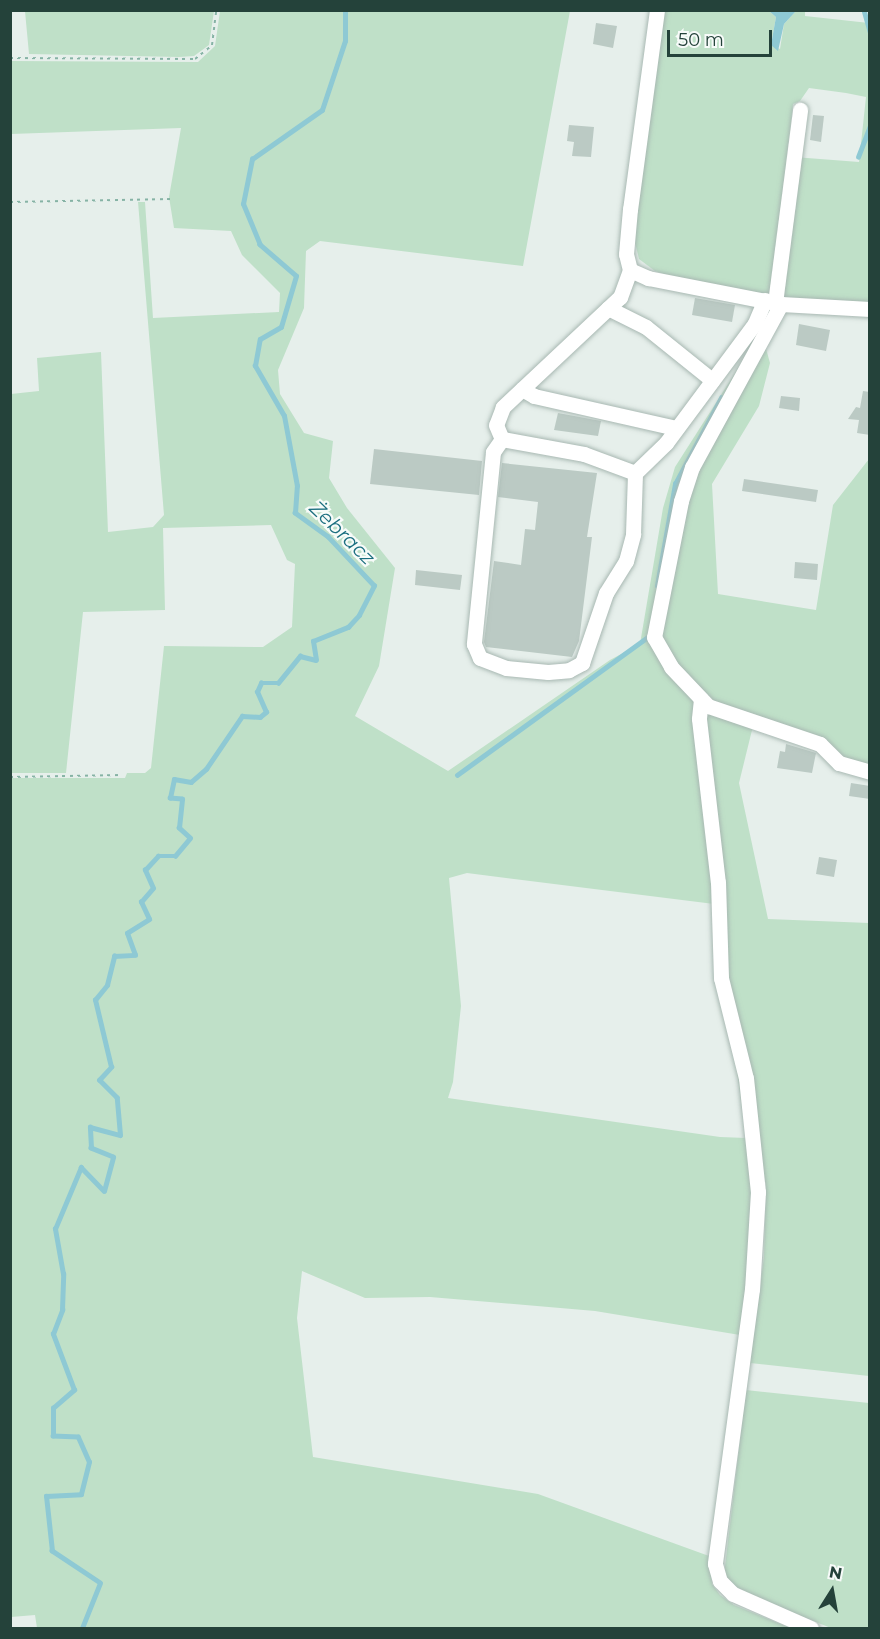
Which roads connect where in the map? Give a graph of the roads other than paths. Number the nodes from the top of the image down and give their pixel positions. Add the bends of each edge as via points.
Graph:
1 (657, 10) edge
2 (800, 110) dead end
3 (630, 270) junction
4 (773, 302) junction
5 (608, 308) junction
6 (870, 309) edge
7 (712, 380) junction
8 (522, 389) junction
9 (676, 428) junction
10 (502, 439) junction
11 (636, 473) junction
12 (701, 699) junction
13 (870, 772) edge
14 (811, 1629) edge

1 - 3 street via 630,209 626,254
2 - 4 street
3 - 4 street via 648,278
3 - 5 street via 620,297
4 - 6 street
4 - 7 street
4 - 12 street via 692,467 663,587 654,637 671,667
5 - 7 street via 646,327
5 - 8 street
7 - 9 street
8 - 9 street via 534,396
8 - 10 street via 503,407 496,425
9 - 11 street
10 - 11 street via 584,454
10 - 11 street via 493,452 474,644 480,658 506,668 548,672 569,670 582,663 606,593 626,561 633,534
12 - 13 street via 729,716 761,722 820,744 839,762
12 - 14 street via 699,719 718,882 721,978 744,1069 758,1192 752,1289 715,1564 720,1581 733,1594

